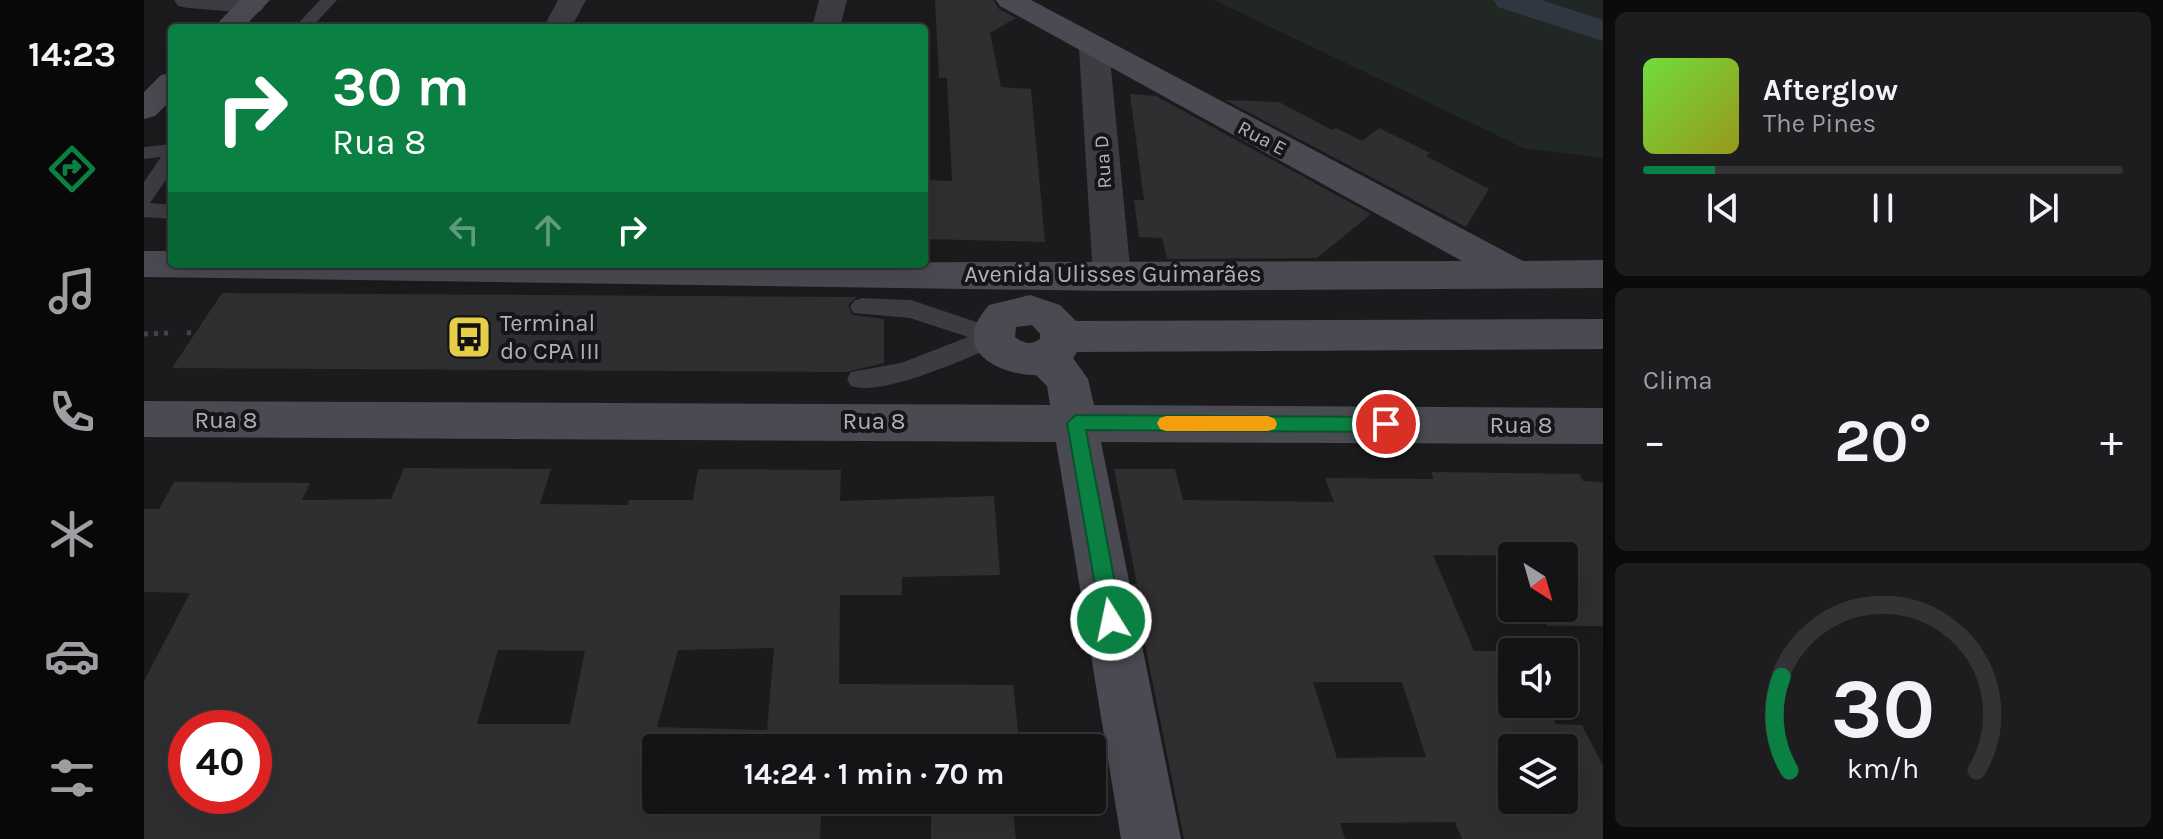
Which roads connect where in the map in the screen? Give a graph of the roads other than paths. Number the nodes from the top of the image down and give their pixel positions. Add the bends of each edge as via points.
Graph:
1 (188, 0) edge
2 (329, 0) edge
3 (572, 0) edge
4 (833, 0) edge
5 (1010, 0) edge
6 (254, 2) edge
7 (231, 24) edge
8 (306, 24) edge
9 (559, 24) edge
10 (827, 24) edge
11 (1094, 48) junction
12 (168, 86) edge
13 (144, 109) edge
14 (144, 153) edge
15 (168, 153) edge
16 (168, 159) edge
17 (144, 198) edge
18 (144, 210) edge
19 (168, 212) edge
20 (774, 268) edge
21 (1514, 273) junction
22 (1603, 274) edge
23 (1112, 277) junction
24 (1028, 292) junction
25 (862, 307) dead end
26 (1603, 334) edge
27 (994, 337) junction
28 (1054, 348) junction
29 (860, 379) dead end
30 (144, 419) edge
31 (1076, 423) junction
32 (1603, 426) edge
33 (1151, 839) edge

1 - 6 street
2 - 8 lane
3 - 9 street
4 - 10 street
5 - 11 main road, Rua E
6 - 7 main road
11 - 21 main road, Rua E
11 - 23 street, Rua D
12 - 13 main road
14 - 15 lane
16 - 17 lane
18 - 19 lane
20 - 24 main road, Avenida Ulisses Guimarães
21 - 22 main road, Avenida Ulisses Guimarães
21 - 23 main road, Avenida Ulisses Guimarães
23 - 24 main road, Avenida Ulisses Guimarães
24 - 27 main road via 1003,315
24 - 28 main road via 1055,321
25 - 27 lane via 911,309
26 - 28 main road
27 - 28 main road via 1024,360
27 - 29 lane via 903,372
28 - 31 main road
30 - 31 main road, Rua 8
31 - 32 main road, Rua 8
31 - 33 main road

